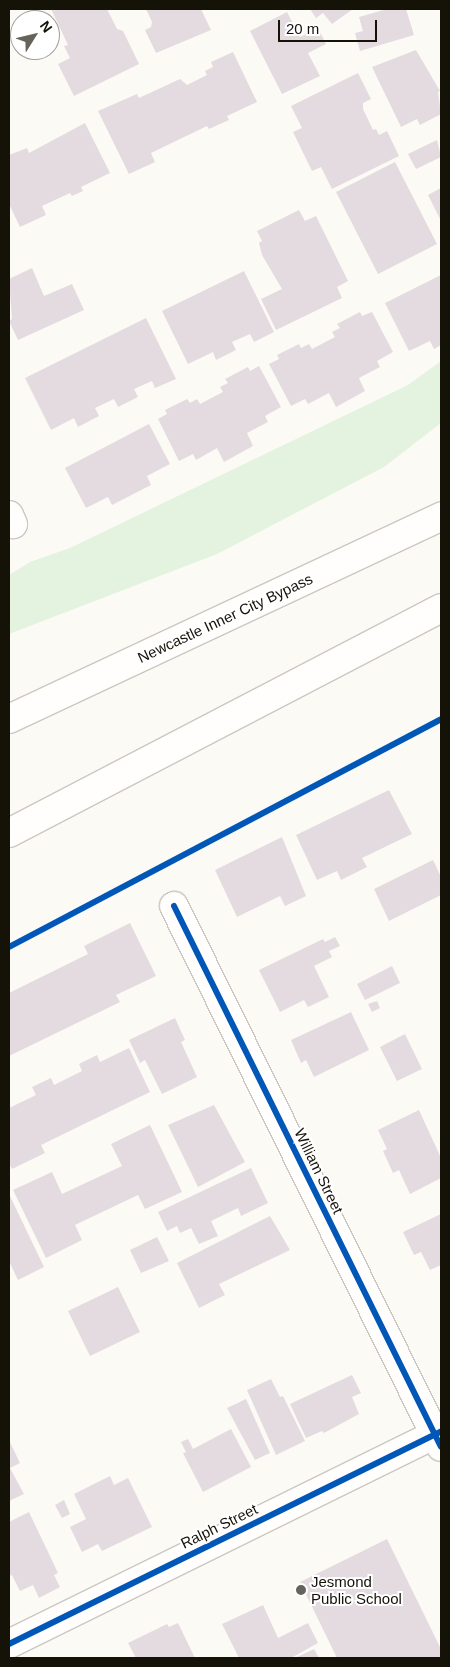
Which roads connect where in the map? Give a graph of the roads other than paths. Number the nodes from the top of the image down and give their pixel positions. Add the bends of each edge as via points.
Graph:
1 (441, 517) edge
2 (441, 608) edge
3 (9, 719) edge
4 (9, 833) edge
5 (174, 906) dead end
6 (439, 1438) edge
7 (9, 1644) edge

1 - 3 main road, Newcastle Inner City Bypass
2 - 4 main road
5 - 6 main road, William Street
6 - 7 main road, Ralph Street

